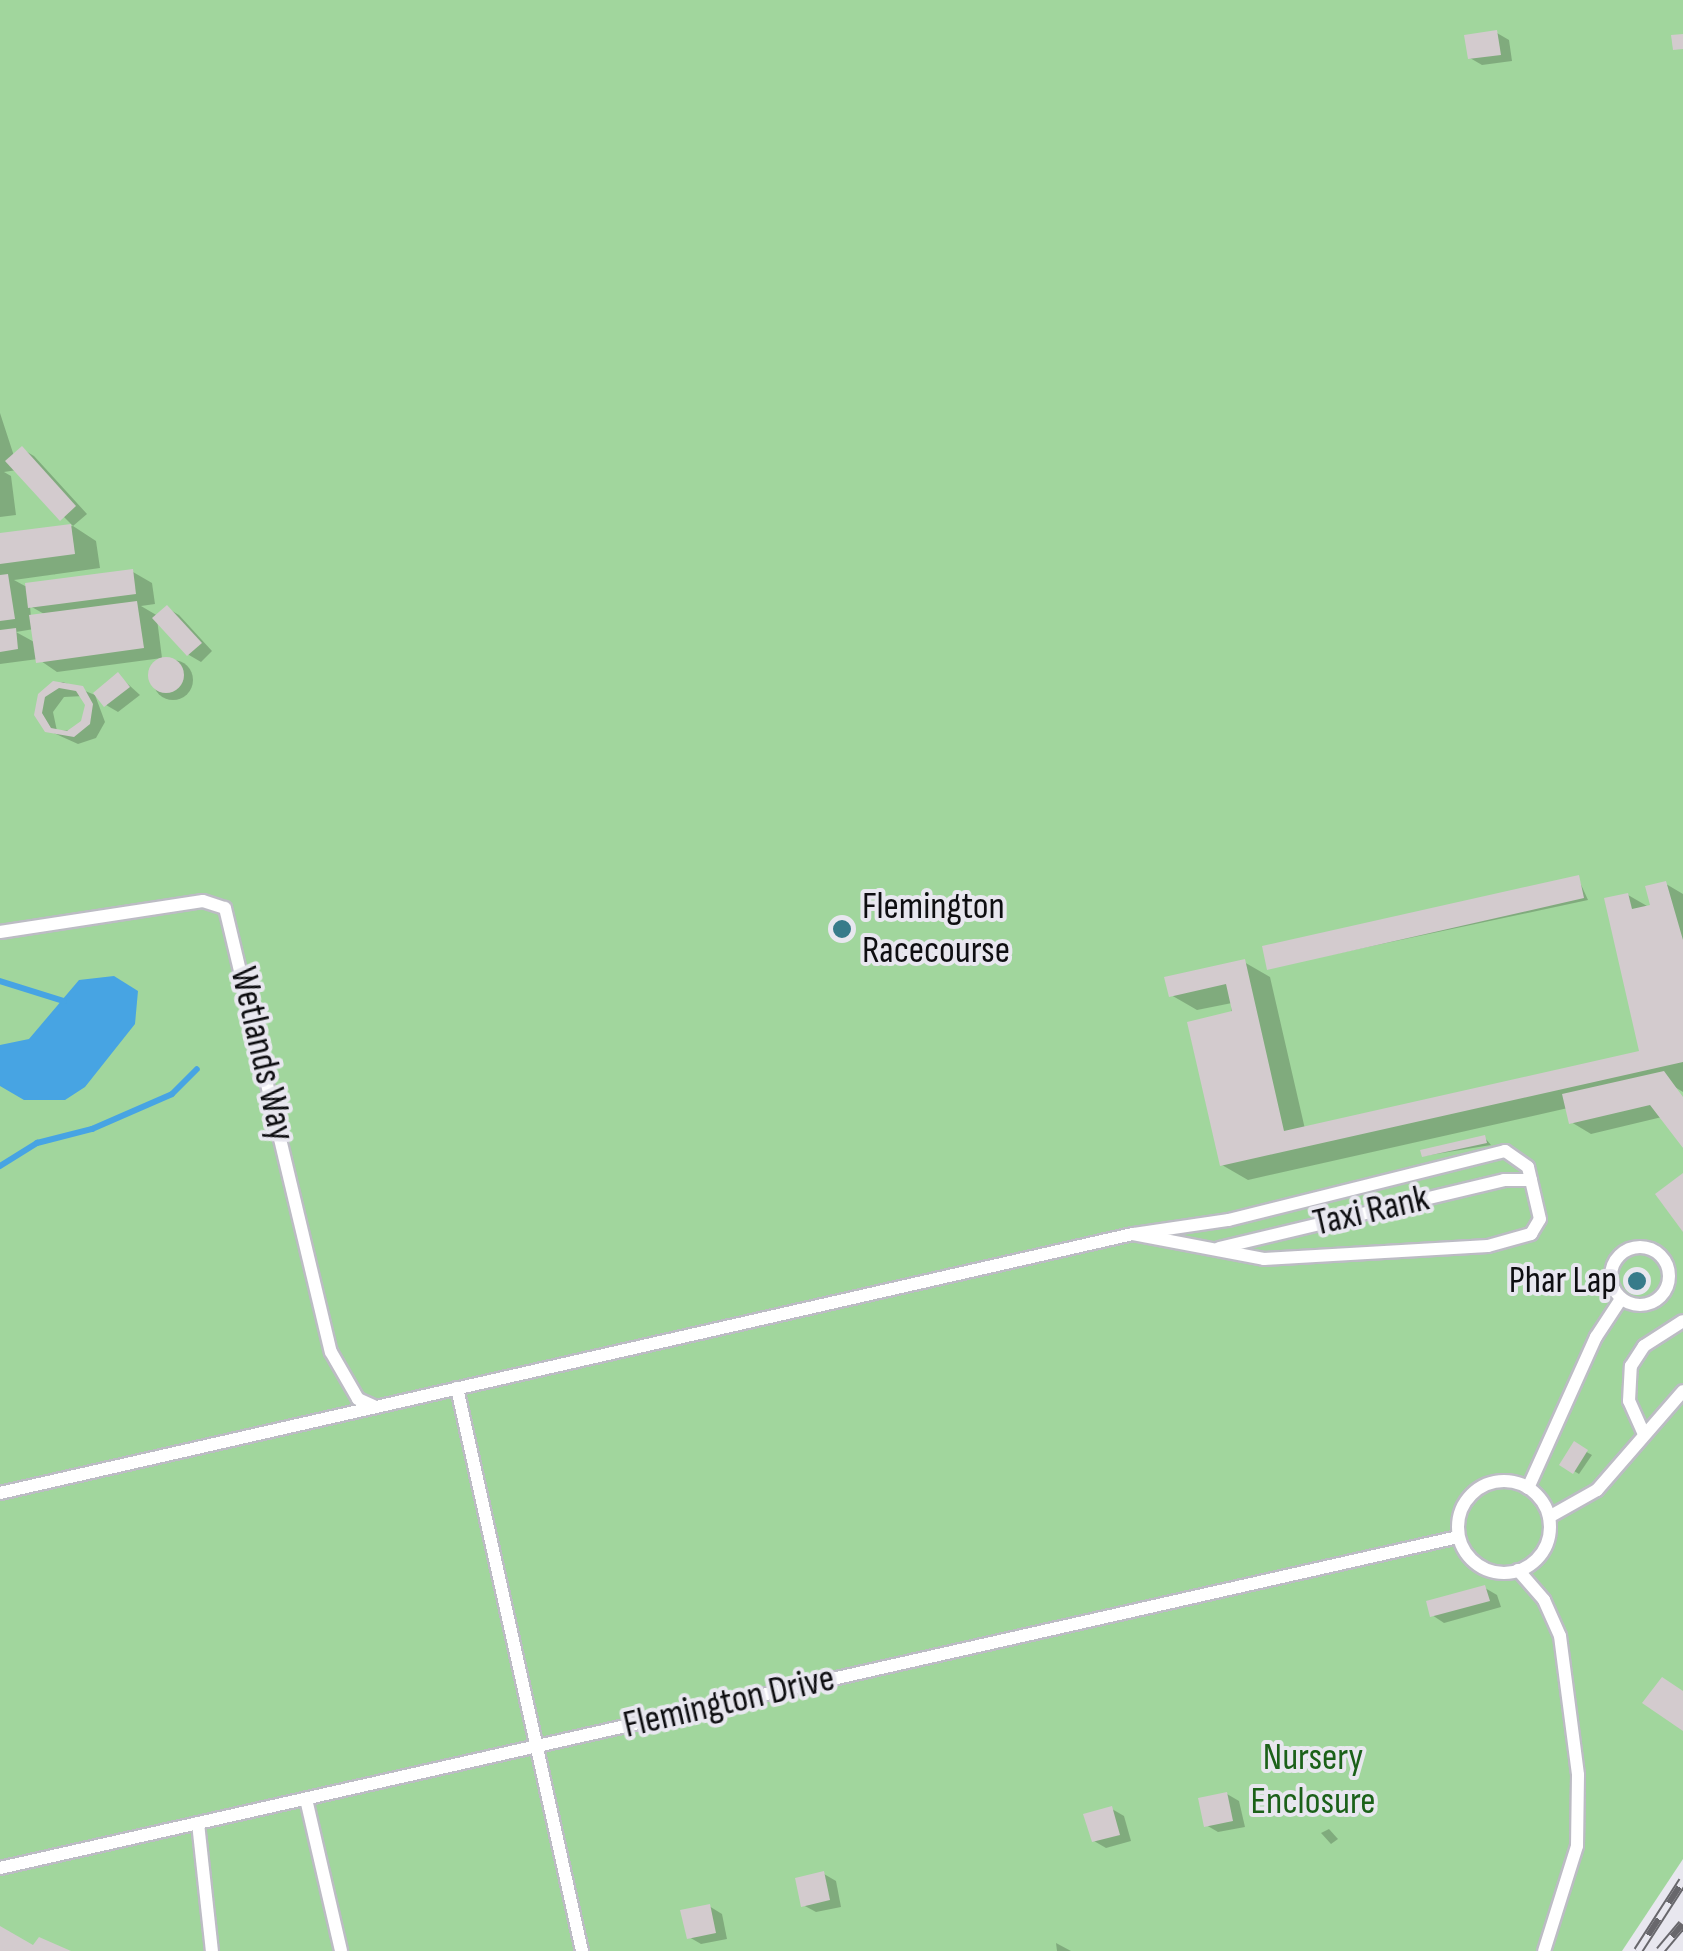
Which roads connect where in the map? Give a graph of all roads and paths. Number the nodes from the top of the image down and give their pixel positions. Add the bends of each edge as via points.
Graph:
1 (0, 932) edge
2 (1531, 1180) junction
3 (1132, 1234) junction
4 (1212, 1250) junction
5 (1621, 1299) junction
6 (1683, 1321) edge
7 (456, 1388) junction
8 (1683, 1391) edge
9 (376, 1407) junction
10 (1643, 1432) junction
11 (1528, 1488) junction
12 (0, 1493) edge
13 (1548, 1517) junction
14 (1458, 1536) junction
15 (1518, 1570) junction
16 (538, 1745) junction
17 (306, 1799) junction
18 (198, 1824) junction
19 (0, 1868) edge
20 (212, 1951) edge
21 (340, 1951) edge
22 (582, 1951) edge
23 (1544, 1951) edge

1 - 9 lane, Wetlands Way via 204,901 225,908 331,1352 358,1399
2 - 3 lane via 1528,1166 1505,1151 1228,1220
2 - 4 lane, Taxi Rank via 1504,1180
2 - 4 lane via 1540,1219 1531,1234 1488,1246 1264,1259
3 - 4 lane
3 - 7 lane
5 - 5 lane via 1611,1282 1614,1262 1639,1246 1658,1252 1668,1268 1663,1295 1638,1306
5 - 11 lane via 1596,1337
6 - 10 lane via 1644,1346 1630,1366 1629,1401
7 - 9 lane
7 - 16 lane
8 - 10 lane
9 - 12 lane
10 - 13 lane via 1597,1490
11 - 13 lane
11 - 14 lane via 1500,1481 1475,1490 1460,1512
13 - 15 lane via 1541,1554
14 - 15 lane via 1488,1570
14 - 16 lane, Flemington Drive
15 - 23 lane via 1544,1600 1560,1636 1578,1775 1577,1846
16 - 17 lane, Flemington Drive
16 - 22 lane
17 - 18 lane, Flemington Drive
17 - 21 lane
18 - 19 lane, Flemington Drive
18 - 20 lane

